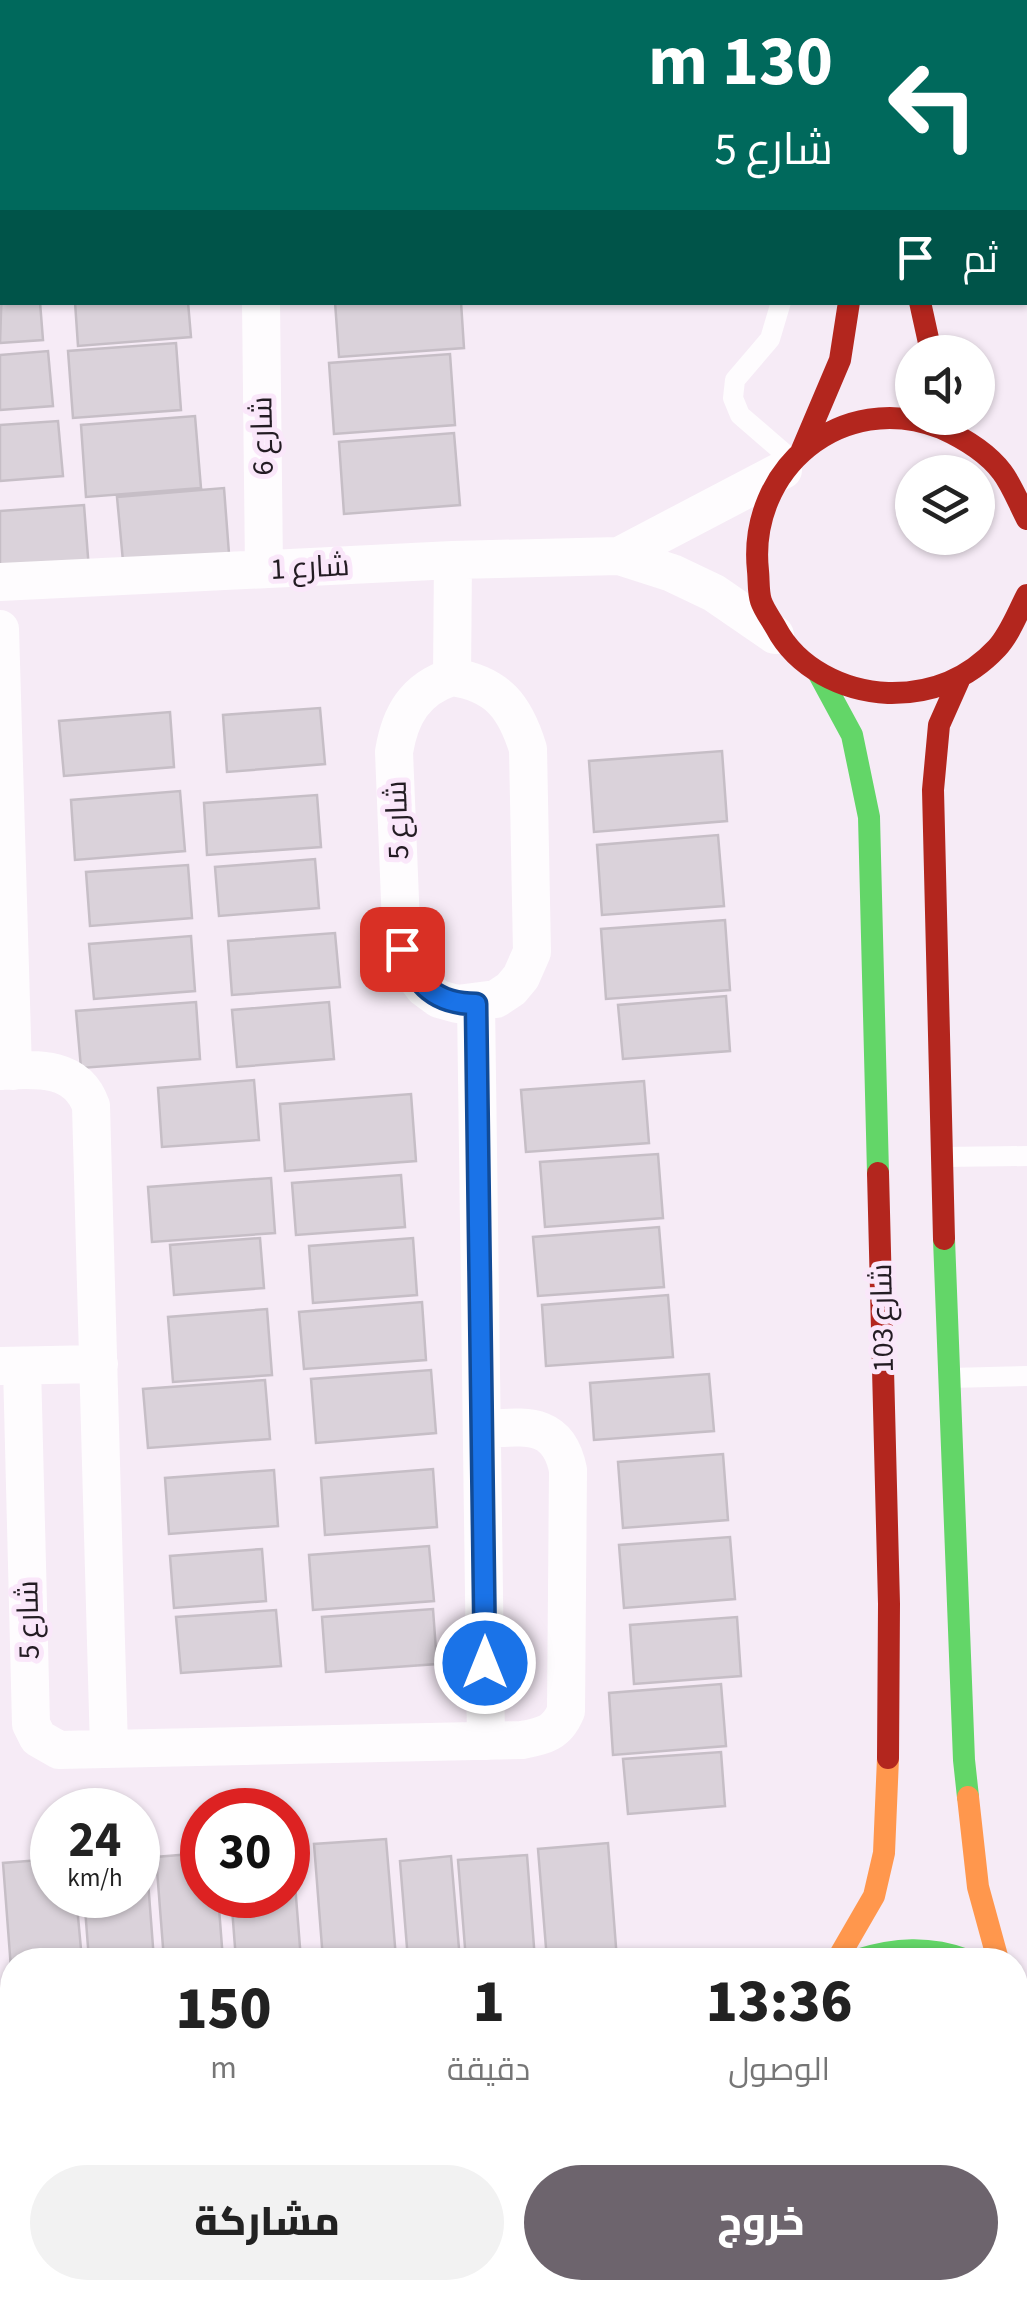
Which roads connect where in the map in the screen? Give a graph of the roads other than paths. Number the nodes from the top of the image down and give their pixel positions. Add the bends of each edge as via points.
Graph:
1 (261, 305) edge
2 (780, 305) edge
3 (849, 305) edge
4 (921, 305) edge
5 (927, 335) edge
6 (969, 435) edge
7 (972, 441) junction
8 (793, 460) junction
9 (1017, 480) edge
10 (1027, 519) edge
11 (619, 556) junction
12 (453, 560) junction
13 (264, 569) junction
14 (0, 582) edge
15 (1025, 607) edge
16 (0, 629) edge
17 (784, 643) junction
18 (819, 674) junction
19 (452, 677) junction
20 (959, 680) junction
21 (476, 1004) junction
22 (6, 1071) edge
23 (1027, 1156) edge
24 (943, 1157) junction
25 (99, 1364) junction
26 (11, 1366) edge
27 (1027, 1376) edge
28 (948, 1378) junction
29 (484, 1428) junction
30 (889, 1604) junction
31 (957, 1604) junction
32 (486, 1741) junction
33 (109, 1749) junction
34 (844, 1948) edge
35 (995, 1948) edge

1 - 13 street, شارع 6
2 - 8 lane via 770,339 735,380 734,398 740,416
3 - 8 street via 846,340
4 - 5 street
6 - 7 street
7 - 8 street via 930,421 884,417 840,428
7 - 9 street
8 - 11 street, شارع 1
8 - 17 street via 764,504 755,545 758,587
9 - 10 street
11 - 12 street, شارع 1
11 - 17 street, شارع 1 via 714,593
12 - 13 street, شارع 1
12 - 19 street
13 - 14 street, شارع 1
15 - 20 street via 994,653
16 - 22 street
17 - 18 street
18 - 20 street via 888,696
18 - 30 street, شارع 103 via 852,735 870,817
19 - 21 street via 471,680 507,703 528,749 532,952 512,989
19 - 21 street, شارع 5 via 416,696 397,732 402,949 411,971 439,999
20 - 24 street via 939,725 933,790
21 - 29 street
22 - 25 street via 55,1070 77,1082 91,1106
23 - 24 lane
24 - 28 street
25 - 26 street, شارع 5
25 - 33 street
26 - 33 street, شارع 5 via 30,1724 48,1747
27 - 28 lane
28 - 31 street
29 - 32 street
29 - 32 street, شارع 5 via 544,1431 565,1453 568,1470 566,1711 542,1736
30 - 31 street via 897,1614 919,1617
30 - 34 street, شارع 103 via 884,1853 874,1896
31 - 35 street via 964,1760 978,1887
32 - 33 street, شارع 5

